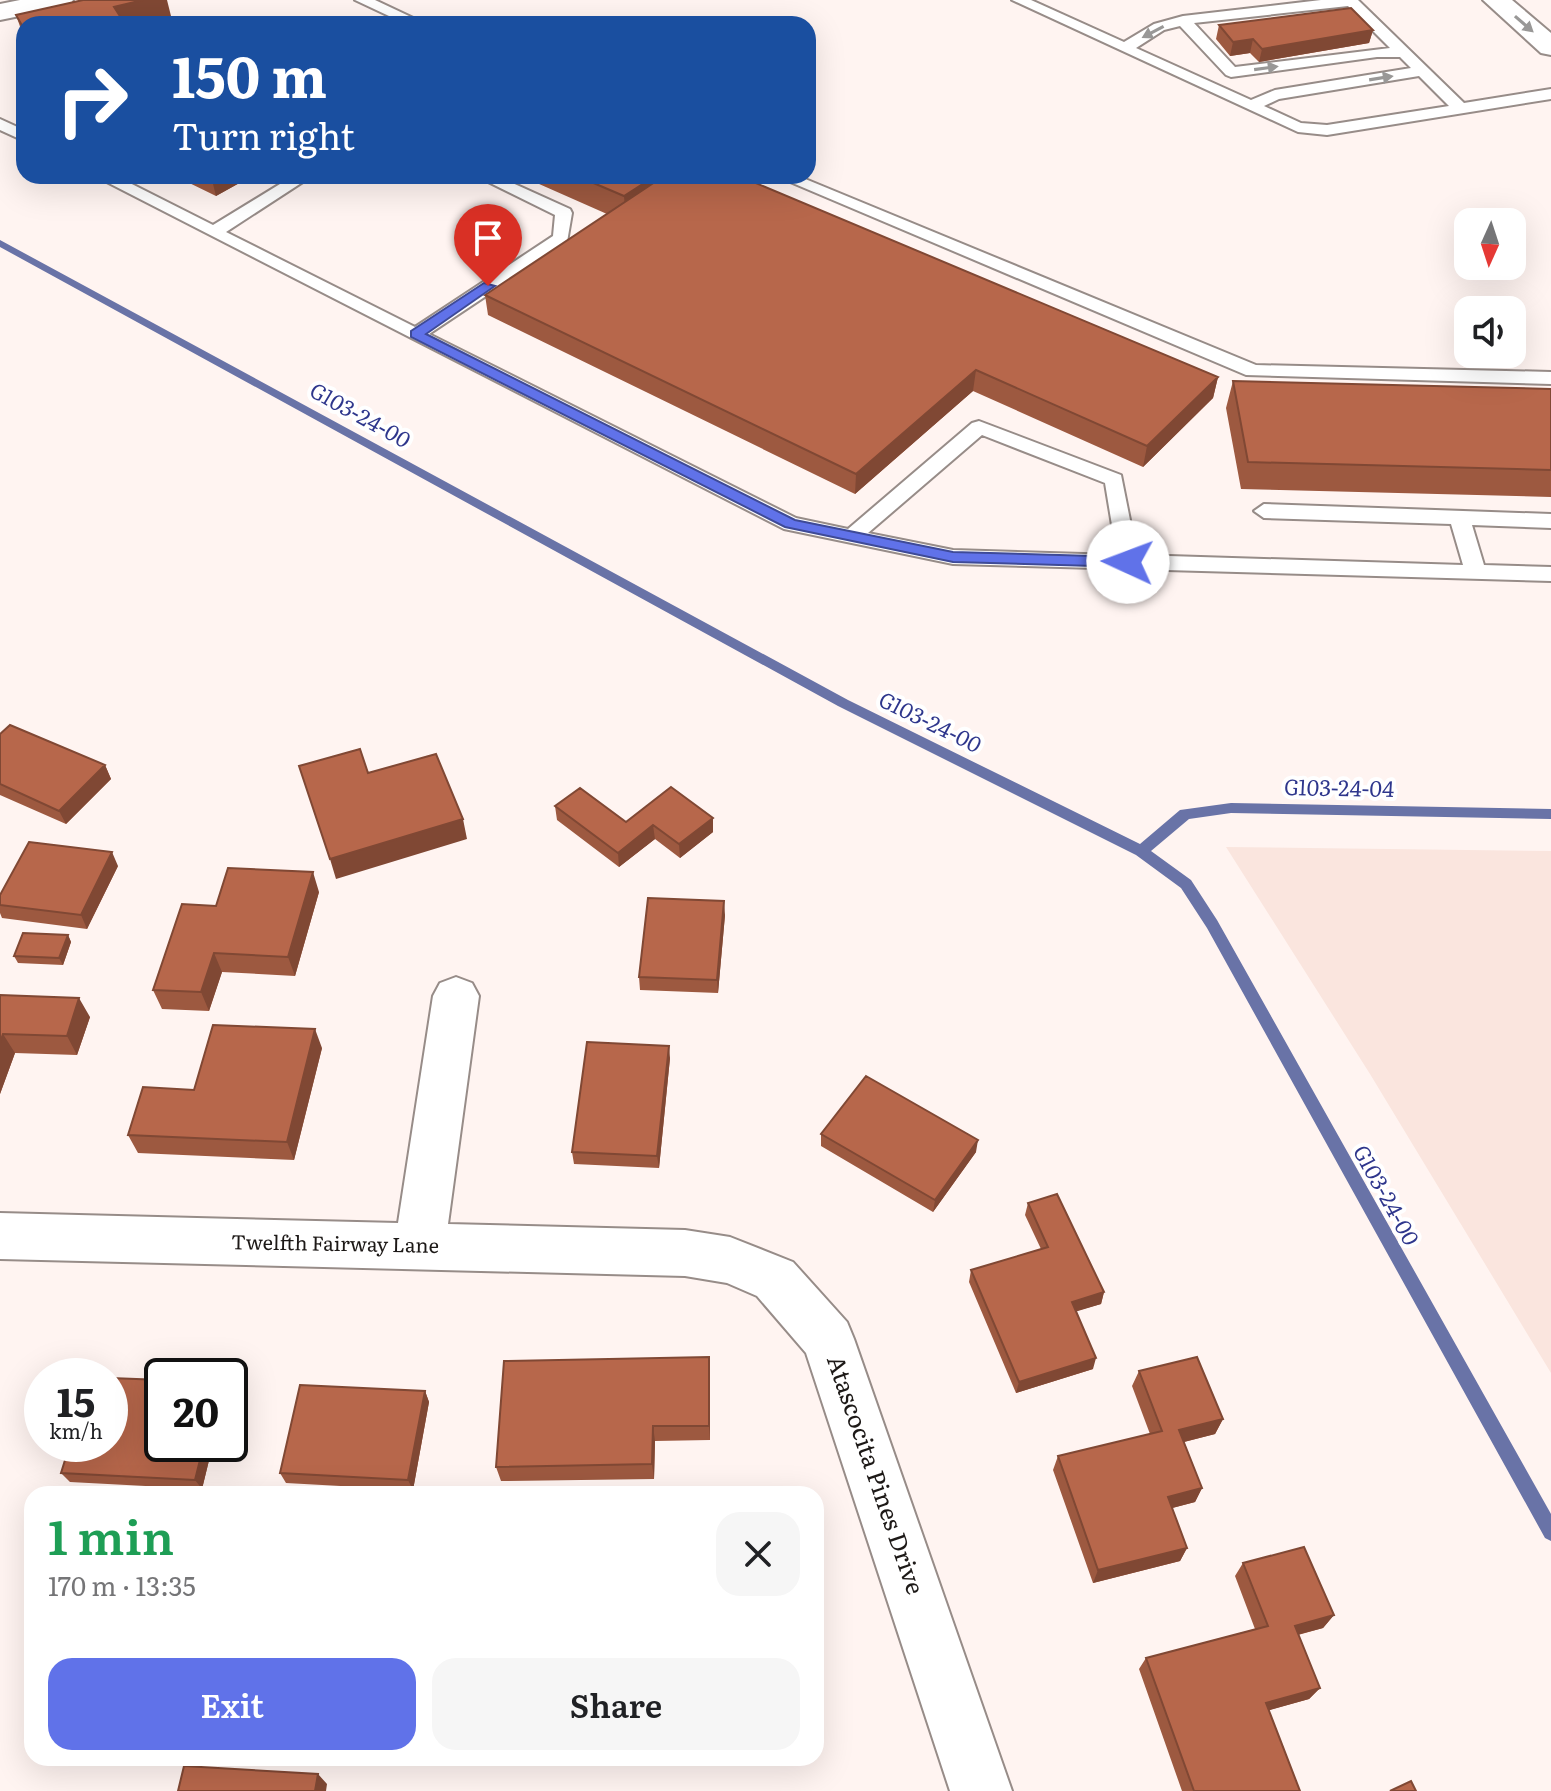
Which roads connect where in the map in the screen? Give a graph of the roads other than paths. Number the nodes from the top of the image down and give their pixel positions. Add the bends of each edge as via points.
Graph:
1 (60, 0) edge
2 (362, 0) edge
3 (1019, 0) edge
4 (1496, 0) edge
5 (0, 12) edge
6 (400, 16) edge
7 (1183, 20) junction
8 (1551, 47) edge
9 (1125, 48) junction
10 (1407, 53) junction
11 (1424, 71) junction
12 (1551, 94) edge
13 (1251, 106) junction
14 (1461, 109) junction
15 (119, 184) edge
16 (291, 184) edge
17 (501, 184) edge
18 (803, 184) edge
19 (214, 232) junction
20 (416, 334) junction
21 (1551, 378) edge
22 (1264, 511) dead end
23 (1460, 519) junction
24 (1551, 521) edge
25 (852, 536) junction
26 (1128, 562) junction
27 (1476, 572) junction
28 (1551, 574) edge
29 (456, 996) dead end
30 (0, 1236) edge
31 (420, 1246) junction
32 (670, 1254) joint
33 (981, 1791) edge

1 - 5 street
2 - 6 lane
3 - 9 lane
4 -> 8 street
7 -> 9 lane via 1159,27
7 - 10 lane via 1351,1
7 -> 10 lane via 1231,72 1377,52
9 - 13 lane
10 - 11 lane
13 -> 11 lane via 1275,95
11 - 14 lane
12 - 14 lane
13 - 14 lane via 1298,127 1327,130
15 - 19 lane
16 - 19 lane
17 - 20 lane via 564,213 561,238
18 - 21 lane via 1253,371
19 - 20 lane
20 - 25 lane via 791,524
22 - 23 lane
23 - 24 lane
23 - 27 lane
25 - 26 lane via 953,557
25 - 26 lane via 979,427 1114,479
26 - 27 lane
27 - 28 lane
29 - 31 street
30 - 31 street, Twelfth Fairway Lane
31 - 32 street, Twelfth Fairway Lane
32 - 33 street, Atascocita Pines Drive via 730,1260 775,1279 828,1339

